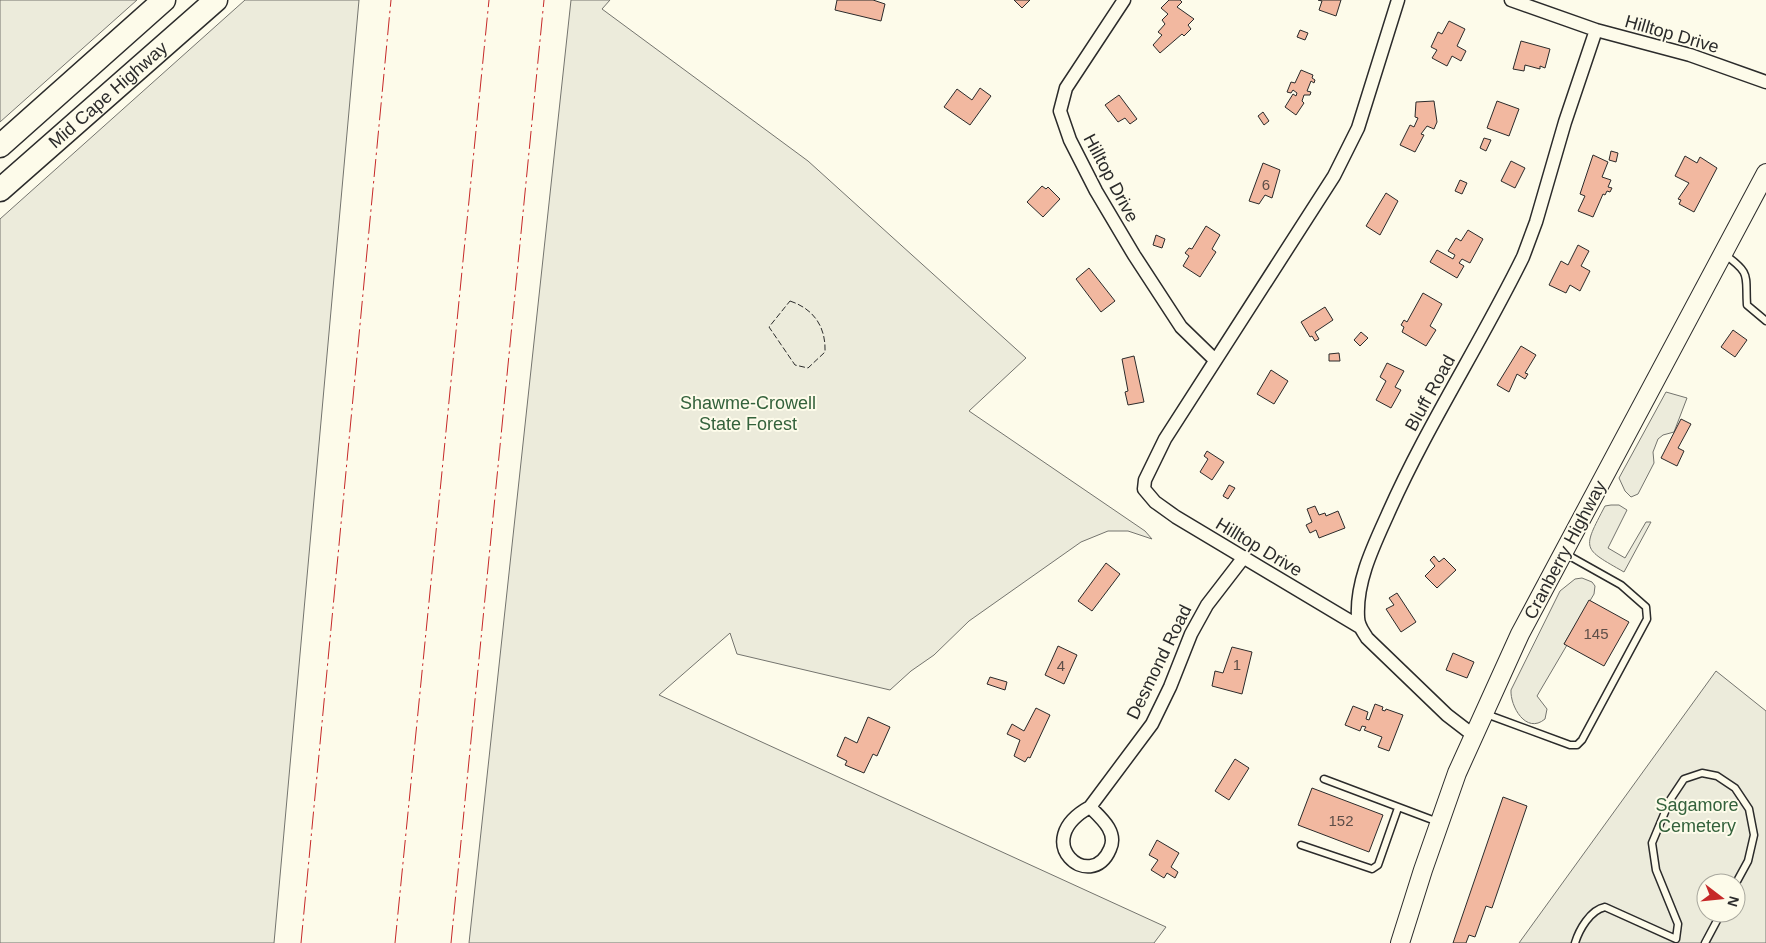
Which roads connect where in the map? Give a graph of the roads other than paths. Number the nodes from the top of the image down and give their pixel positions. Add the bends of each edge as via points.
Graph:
1 (164, 0) edge
2 (216, 0) edge
3 (1124, 0) edge
4 (1398, 0) edge
5 (1511, 0) edge
6 (1596, 30) junction
7 (1766, 82) edge
8 (0, 146) edge
9 (1766, 172) edge
10 (0, 190) edge
11 (1723, 253) junction
12 (1766, 321) edge
13 (1215, 360) junction
14 (1563, 552) junction
15 (1244, 557) junction
16 (1360, 627) junction
17 (1483, 713) junction
18 (1473, 734) junction
19 (1324, 779) dead end
20 (1090, 807) junction
21 (1398, 808) junction
22 (1439, 822) junction
23 (1301, 845) dead end
24 (1742, 873) edge
25 (1715, 923) edge
26 (1676, 941) edge
27 (1400, 943) edge
28 (1575, 943) edge
29 (1705, 943) edge

1 - 8 highway, Mid Cape Highway
2 - 10 highway, Mid Cape Highway
3 - 13 street, Hilltop Drive via 1066,88 1060,111 1087,174 1134,255 1181,327
4 - 13 street, Hilltop Drive via 1358,128 1334,176
5 - 6 street, Hilltop Drive
6 - 7 street, Hilltop Drive via 1690,55
6 - 16 street, Bluff Road via 1522,257 1403,478 1373,547 1362,583 1358,610
9 - 11 main road, Cranberry Highway
11 - 12 lane via 1743,270 1748,281 1747,305
11 - 14 main road, Cranberry Highway
13 - 15 street, Hilltop Drive via 1165,439 1145,480 1144,489 1155,502 1176,517
14 - 17 main road, Cranberry Highway
14 - 17 lane via 1621,585 1646,607 1647,619 1577,745
15 - 16 street, Hilltop Drive
15 - 20 street, Desmond Road via 1207,605 1191,634 1152,724
16 - 18 street via 1367,638 1446,715
17 - 18 main road, Cranberry Highway
18 - 22 main road, Cranberry Highway
19 - 21 lane
20 - 20 street, Desmond Road via 1104,820 1112,835 1111,847 1104,861 1092,867 1068,858 1063,845 1063,836 1076,814
21 - 22 lane
21 - 23 lane via 1375,868
22 - 27 main road, Cranberry Highway
24 - 26 lane via 1748,862 1754,834 1749,809 1735,788 1717,776 1702,773 1684,779 1670,800 1652,843 1656,870 1678,924
25 - 29 lane
26 - 28 lane via 1605,908 1598,909 1579,930

